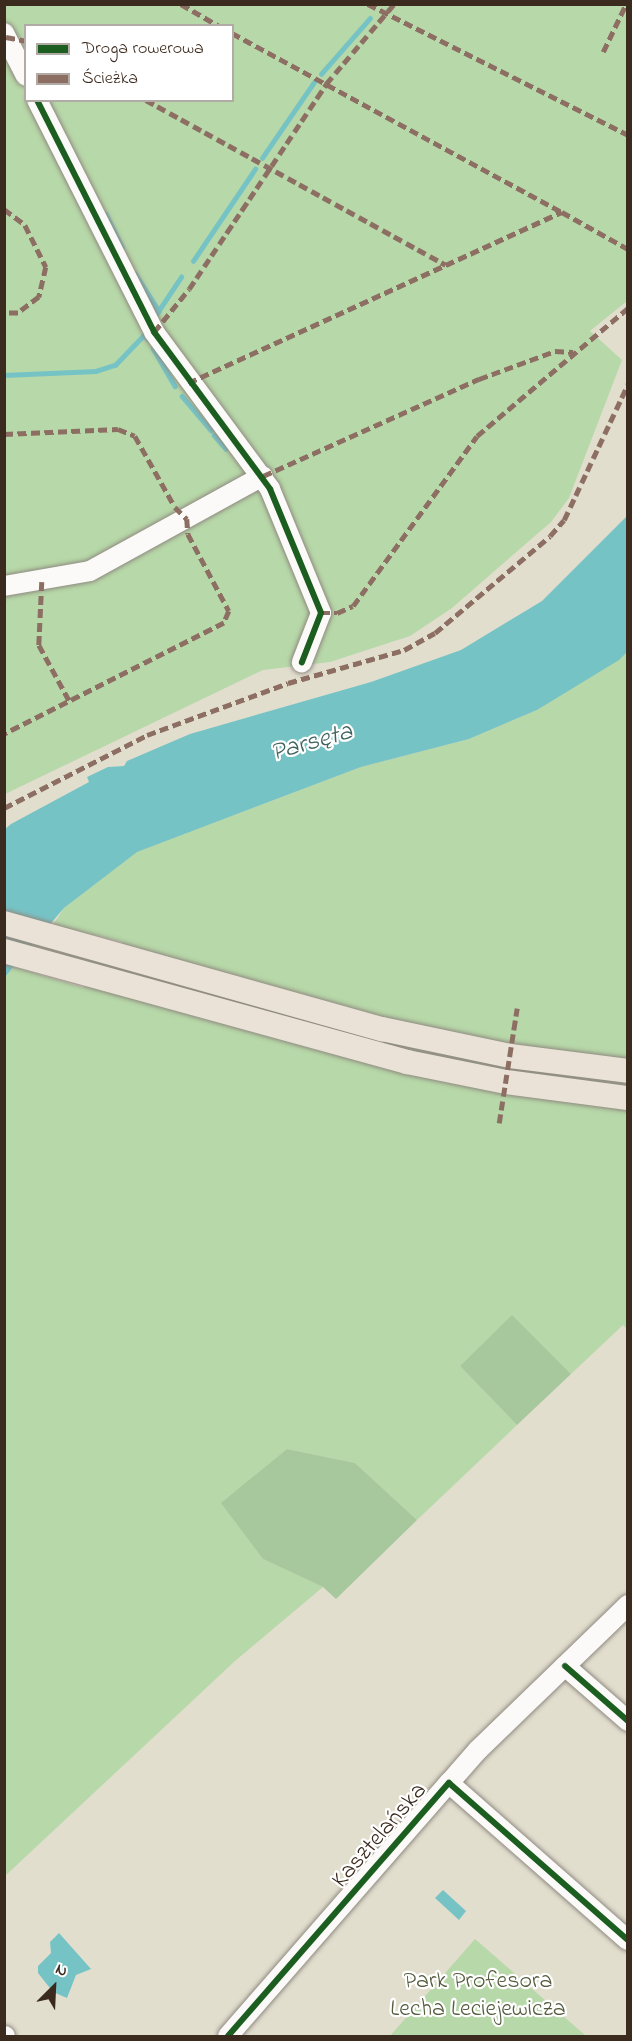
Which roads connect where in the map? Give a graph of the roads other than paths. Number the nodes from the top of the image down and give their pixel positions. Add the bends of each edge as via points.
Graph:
1 (4, 33) edge
2 (24, 72) edge
3 (38, 102) edge
4 (263, 476) junction
5 (4, 586) edge
6 (302, 662) dead end
7 (4, 923) edge
8 (4, 951) edge
9 (627, 1071) edge
10 (627, 1098) edge
11 (627, 1605) edge
12 (565, 1666) junction
13 (627, 1721) edge
14 (449, 1783) junction
15 (627, 1940) edge
16 (228, 2037) edge

1 - 2 street
3 - 4 street via 154,332 188,382
4 - 5 street via 90,571
4 - 6 street via 321,613
7 - 9 main road via 413,1036 510,1056
8 - 10 main road via 407,1062 506,1082
11 - 12 street, Kasztelańska
12 - 13 street
12 - 14 street, Kasztelańska
14 - 15 street, Kasztelańska
14 - 16 street, Kasztelańska

